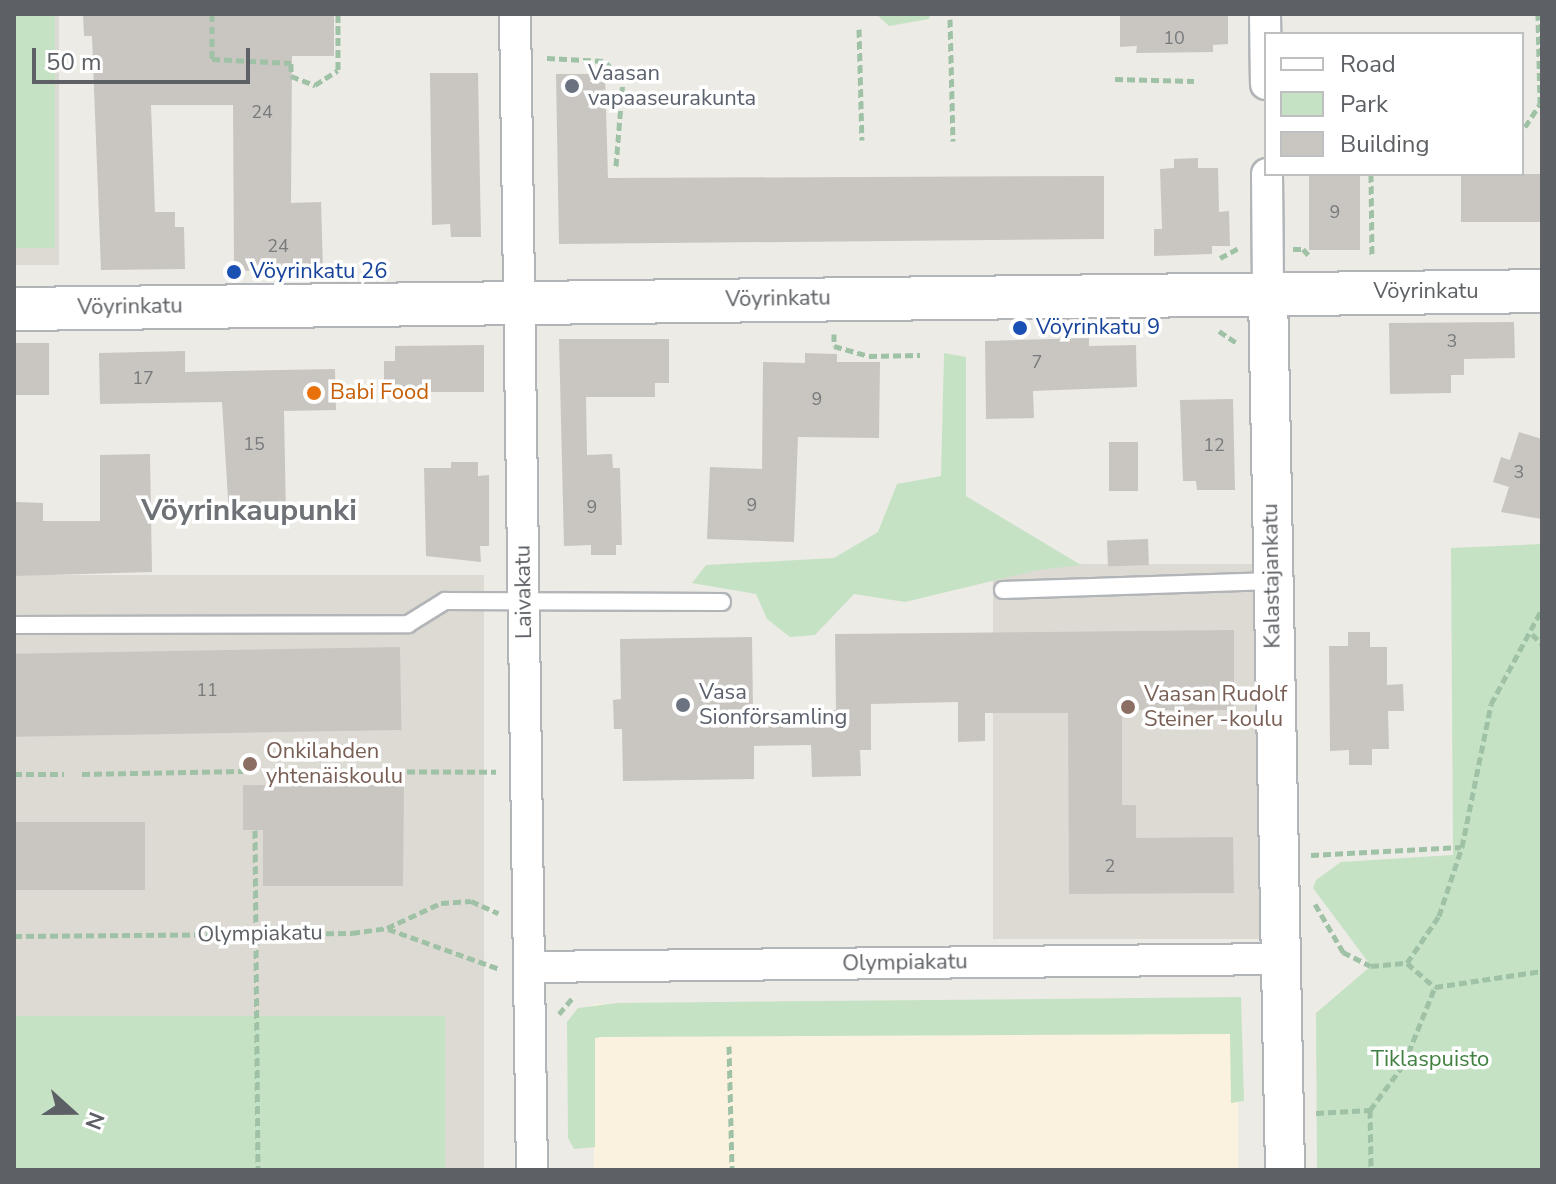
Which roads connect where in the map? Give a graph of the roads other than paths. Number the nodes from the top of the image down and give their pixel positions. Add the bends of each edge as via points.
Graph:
1 (515, 14) edge
2 (1267, 176) edge
3 (1542, 291) edge
4 (1268, 293) junction
5 (520, 303) junction
6 (14, 309) edge
7 (1272, 581) junction
8 (1003, 590) dead end
9 (524, 602) junction
10 (722, 602) dead end
11 (14, 625) edge
12 (1280, 959) junction
13 (515, 968) junction
14 (532, 1170) edge
15 (1285, 1170) edge

1 - 5 street, Laivakatu
2 - 4 street, Kalastajankatu
3 - 4 main road, Vöyrinkatu
4 - 5 main road, Vöyrinkatu
4 - 7 street, Kalastajankatu
5 - 6 main road, Vöyrinkatu
5 - 9 street, Laivakatu
7 - 8 lane
7 - 12 street, Kalastajankatu
9 - 10 lane
9 - 11 lane via 445,601 408,624
9 - 13 street, Laivakatu
12 - 13 street, Olympiakatu
12 - 15 street, Kalastajankatu
13 - 14 street, Laivakatu

